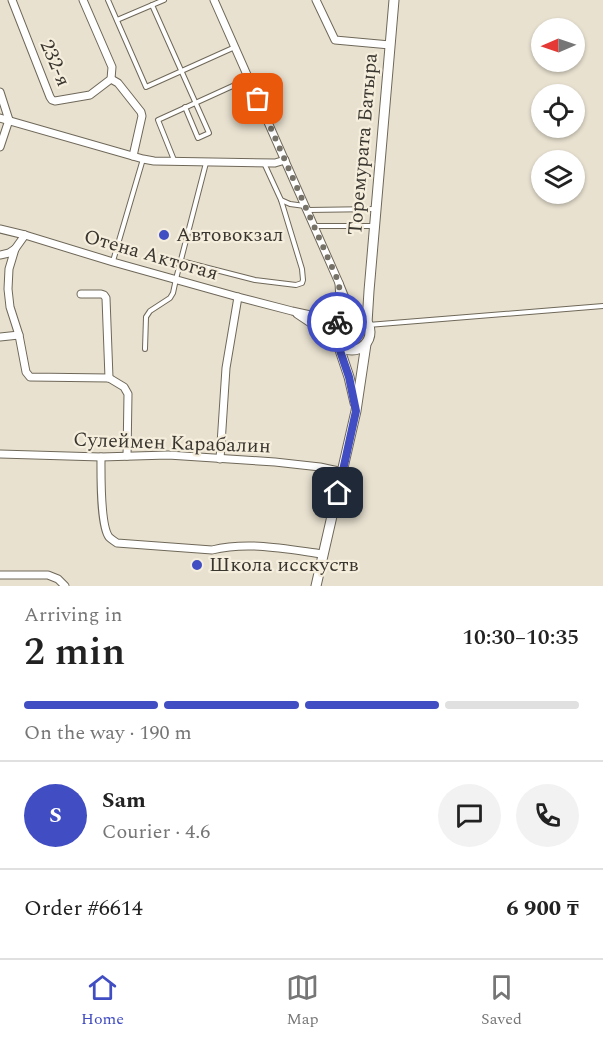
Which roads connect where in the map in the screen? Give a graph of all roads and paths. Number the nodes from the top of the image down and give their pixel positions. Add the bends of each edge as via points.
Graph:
1 (12, 0) edge
2 (83, 0) edge
3 (108, 0) edge
4 (164, 0) edge
5 (214, 0) edge
6 (316, 0) edge
7 (394, 0) edge
8 (152, 5) junction
9 (117, 21) junction
10 (390, 45) junction
11 (235, 47) junction
12 (181, 71) junction
13 (249, 78) junction
14 (111, 79) junction
15 (0, 92) edge
16 (196, 102) junction
17 (184, 107) junction
18 (0, 118) edge
19 (9, 120) junction
20 (0, 147) edge
21 (134, 156) junction
22 (142, 159) junction
23 (285, 160) junction
24 (174, 161) junction
25 (206, 162) junction
26 (264, 163) junction
27 (281, 200) junction
28 (307, 208) junction
29 (376, 209) junction
30 (315, 226) junction
31 (374, 226) junction
32 (0, 229) edge
33 (25, 235) junction
34 (15, 249) junction
35 (0, 255) edge
36 (181, 261) junction
37 (113, 262) junction
38 (176, 279) junction
39 (339, 283) junction
40 (369, 291) junction
41 (81, 294) dead end
42 (238, 297) junction
43 (603, 306) edge
44 (292, 311) junction
45 (354, 315) junction
46 (340, 320) junction
47 (368, 324) junction
48 (20, 335) junction
49 (0, 337) edge
50 (337, 341) junction
51 (366, 344) junction
52 (145, 350) dead end
53 (109, 378) junction
54 (356, 411) junction
55 (0, 454) edge
56 (127, 456) junction
57 (101, 457) junction
58 (220, 459) junction
59 (343, 472) junction
60 (323, 554) junction
61 (0, 576) edge
62 (65, 586) edge
63 (316, 586) edge

1 - 14 street, 232-я via 52,100 90,95
2 - 14 street via 112,67
3 - 9 lane
4 - 8 lane
5 - 11 street
6 - 10 street via 335,40
7 - 10 street, Торемурата Батыра
8 - 9 lane
8 - 12 lane
9 - 12 lane via 146,87
10 - 29 street, Торемурата Батыра
11 - 12 lane
11 - 13 street
12 - 16 lane
13 - 16 lane
13 - 23 street
14 - 21 street via 141,112
15 - 19 street
16 - 17 lane
16 - 17 lane via 209,133 198,138
17 - 24 lane via 158,120
18 - 19 street
19 - 20 street
19 - 21 street
21 - 22 street
22 - 24 street
22 - 37 lane
23 - 26 street
23 - 28 street
24 - 25 street
25 - 26 street
25 - 36 lane
26 - 27 lane
27 - 28 lane
27 - 36 lane via 302,269 302,283 255,280
28 - 29 lane
28 - 30 street
29 - 31 street, Торемурата Батыра
30 - 31 lane
30 - 39 street
31 - 40 street, Торемурата Батыра
32 - 33 street, Отена Актогая
33 - 34 street
33 - 37 street, Отена Актогая
34 - 35 street
34 - 48 street via 8,289
36 - 38 lane
37 - 38 street, Отена Актогая
38 - 42 street, Отена Актогая
38 - 52 lane via 170,298 146,317
39 - 45 street
39 - 46 street
40 - 45 street
40 - 47 street, Торемурата Батыра
41 - 53 street via 101,294 106,298
42 - 44 street, Отена Актогая
42 - 58 street via 226,368
43 - 47 lane
44 - 46 street, Отена Актогая
44 - 50 street, Отена Актогая
45 - 46 street
45 - 47 street
46 - 50 street via 335,328
47 - 51 street
48 - 49 street
48 - 53 street via 30,377
50 - 51 street via 352,350
50 - 54 street
51 - 54 street
53 - 56 street via 128,394
54 - 59 street
55 - 57 street, Сулеймен Карабалин
56 - 57 street, Сулеймен Карабалин
56 - 58 street, Сулеймен Карабалин
57 - 60 street via 107,532 117,543 212,550 227,546 270,547
58 - 59 street, Сулеймен Карабалин
59 - 60 street
60 - 63 street
61 - 62 street via 48,575

